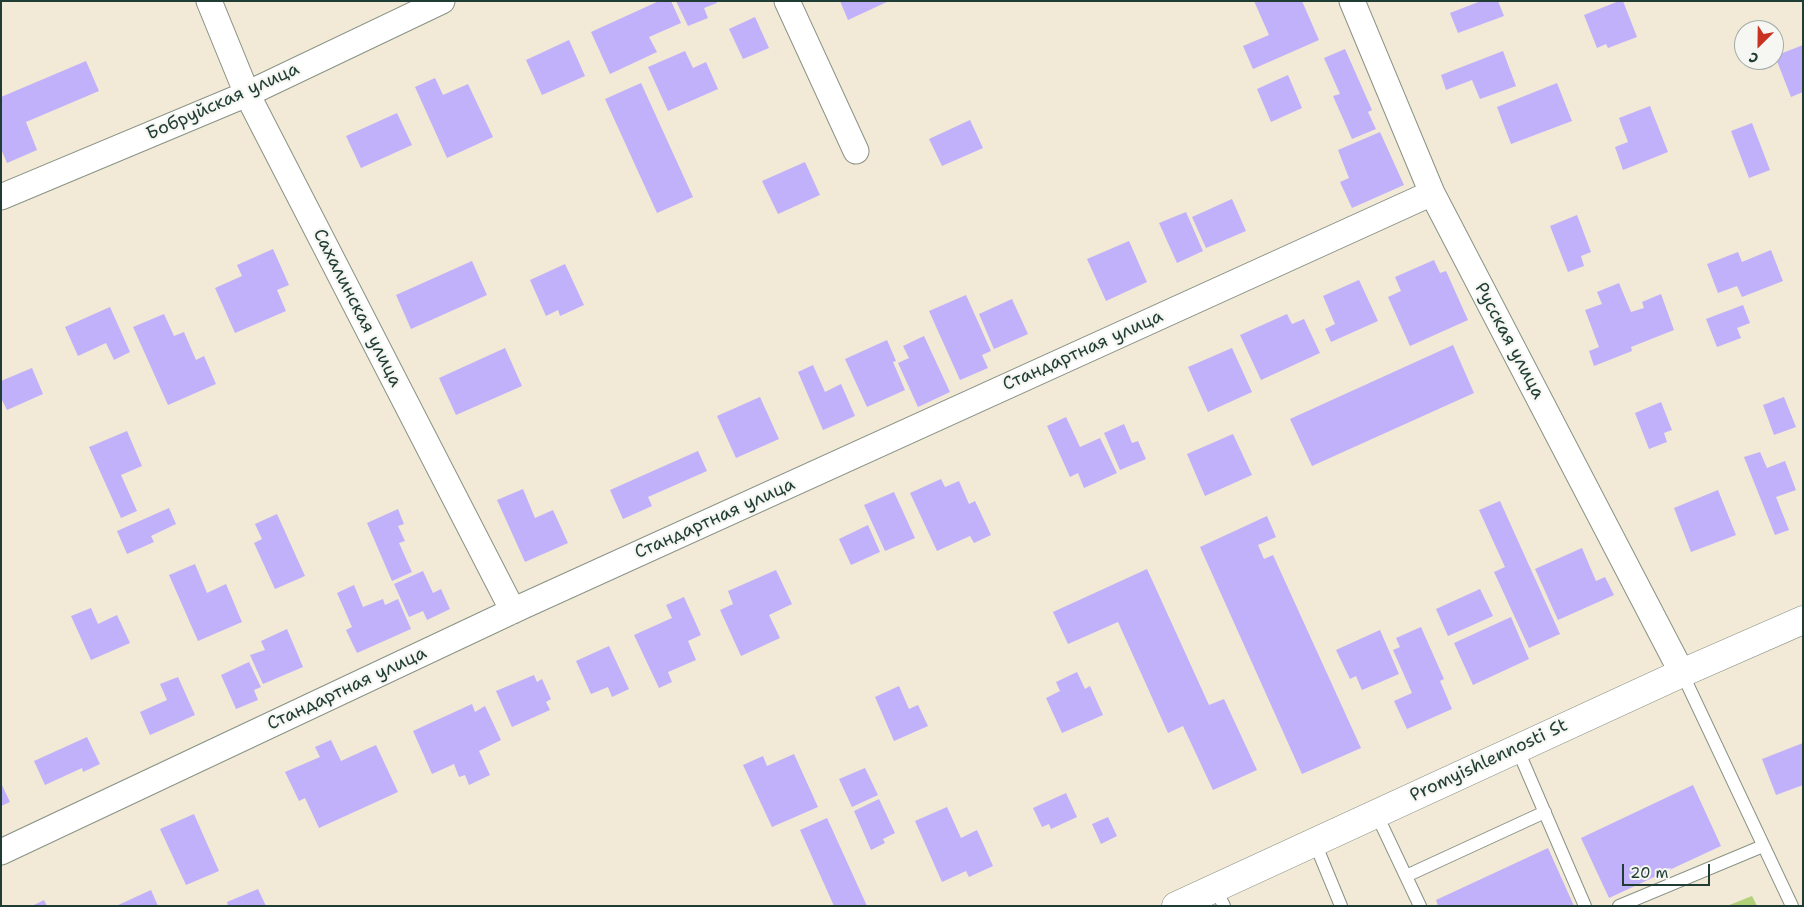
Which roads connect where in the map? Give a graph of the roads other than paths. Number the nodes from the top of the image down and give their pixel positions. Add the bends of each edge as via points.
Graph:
1 (209, 1) edge
2 (442, 1) edge
3 (787, 1) edge
4 (1352, 1) edge
5 (247, 94) junction
6 (856, 151) dead end
7 (1432, 193) junction
8 (1, 197) edge
9 (513, 611) junction
10 (1803, 620) edge
11 (1682, 673) junction
12 (1517, 748) junction
13 (1545, 812) junction
14 (1376, 813) junction
15 (1315, 843) junction
16 (1763, 846) junction
17 (1, 852) edge
18 (1406, 876) junction
19 (1220, 897) edge
20 (1176, 906) edge
21 (1341, 906) edge
22 (1420, 906) edge
23 (1585, 906) edge
24 (1619, 906) edge
25 (1792, 906) edge

1 - 5 street, Сахалинская улица
2 - 5 street, Бобруйская улица
3 - 6 street
4 - 7 street, Русская улица
5 - 8 street, Бобруйская улица
5 - 9 street, Сахалинская улица
7 - 9 street, Стандартная улица
7 - 11 street, Русская улица
9 - 17 street, Стандартная улица
10 - 11 main road, Promyishlennosti St
11 - 12 main road, Promyishlennosti St
11 - 16 lane
12 - 13 lane
12 - 14 main road, Promyishlennosti St
13 - 18 lane
13 - 23 lane
14 - 15 main road, Promyishlennosti St
14 - 18 lane
15 - 19 main road, Promyishlennosti St
15 - 21 lane
16 - 24 lane
16 - 25 lane
18 - 22 lane
19 - 20 main road, Promyishlennosti St

